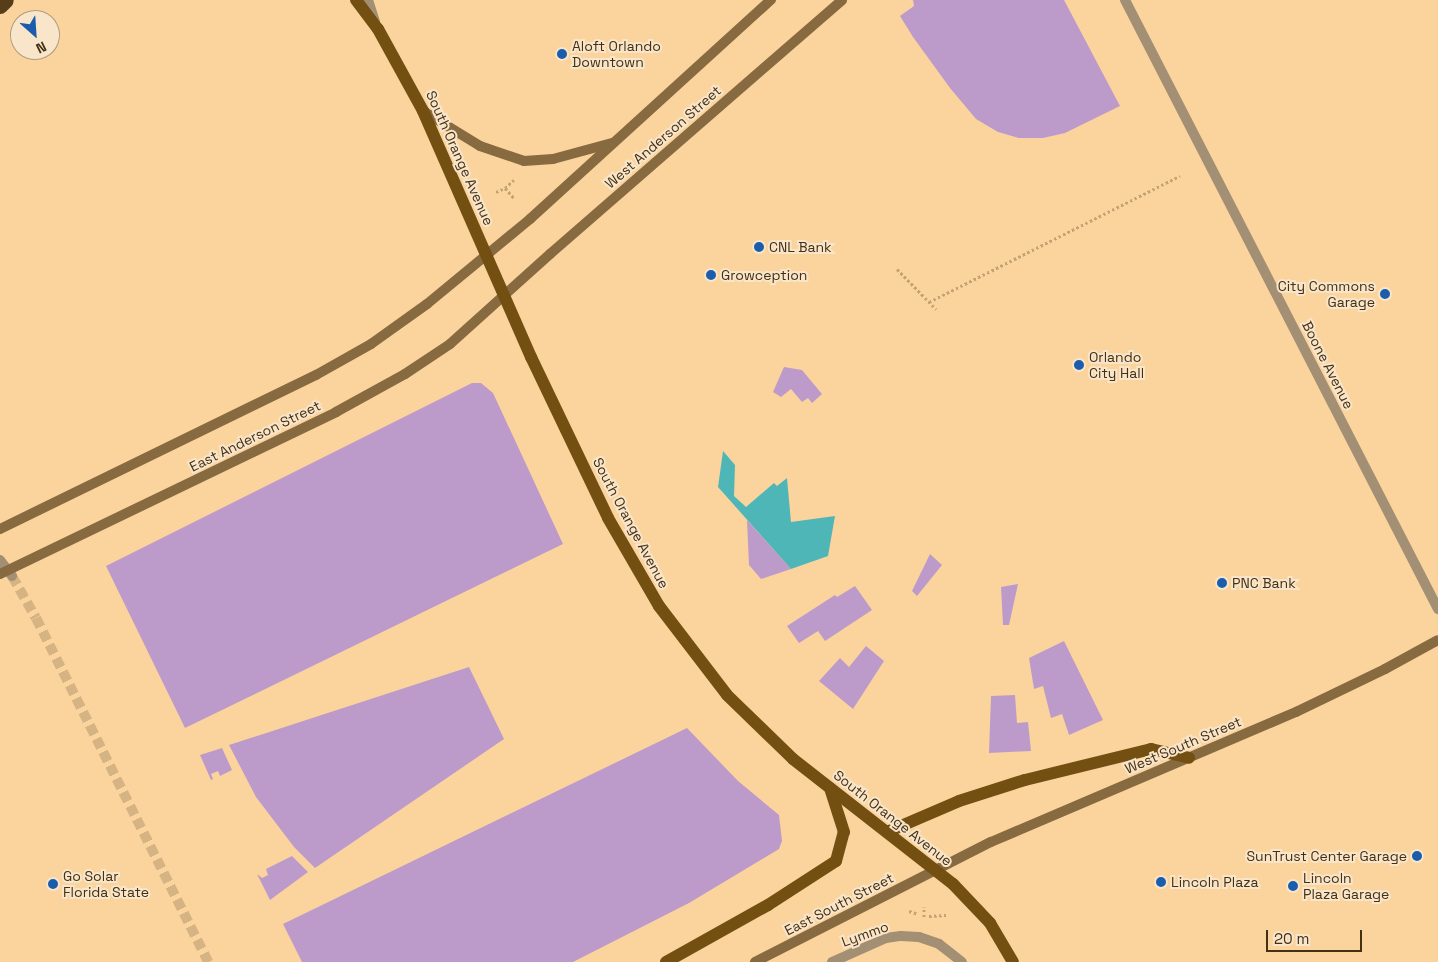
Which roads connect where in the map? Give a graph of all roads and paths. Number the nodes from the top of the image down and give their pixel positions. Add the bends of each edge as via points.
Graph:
1 (6, 0) edge
2 (356, 0) edge
3 (368, 0) edge
4 (771, 0) edge
5 (842, 0) edge
6 (1125, 0) edge
7 (0, 6) edge
8 (378, 29) junction
9 (423, 111) junction
10 (615, 142) junction
11 (519, 173) dead end
12 (1180, 176) dead end
13 (505, 188) junction
14 (496, 192) dead end
15 (514, 198) dead end
16 (486, 255) junction
17 (897, 269) dead end
18 (504, 296) junction
19 (929, 302) junction
20 (936, 309) dead end
21 (0, 529) edge
22 (0, 560) edge
23 (6, 573) edge
24 (1438, 609) edge
25 (1438, 640) edge
26 (1189, 758) junction
27 (830, 788) junction
28 (887, 832) junction
29 (936, 870) junction
30 (946, 915) dead end
31 (924, 916) dead end
32 (666, 962) edge
33 (755, 962) edge
34 (832, 962) edge
35 (962, 962) edge
36 (1013, 962) edge

1 - 7 highway
2 - 8 main road, South Orange Avenue
3 - 8 street
4 - 10 main road, West Anderson Street
5 - 18 main road, West Anderson Street
6 - 24 street, Boone Avenue
8 - 9 main road, South Orange Avenue
9 - 10 main road via 480,146 524,161 553,159
9 - 16 main road, South Orange Avenue
10 - 16 main road, West Anderson Street
11 - 13 path
12 - 19 path
13 - 14 path
13 - 15 path
16 - 18 main road, South Orange Avenue
16 - 21 main road, East Anderson Street via 427,304 316,375
17 - 19 path
18 - 23 main road, East Anderson Street via 450,344 405,374 327,416
18 - 27 main road, South Orange Avenue via 608,518 659,606 726,694 793,759
19 - 20 path
22 - 23 street
25 - 26 main road, West South Street via 1296,712
26 - 28 main road via 1151,749 1025,780 959,801
26 - 29 main road, West South Street via 992,842
27 - 28 main road, South Orange Avenue
27 - 32 main road via 844,832 836,861 768,905
28 - 29 main road, South Orange Avenue
29 - 33 main road, East South Street
29 - 36 main road, South Orange Avenue via 973,902
30 - 31 path
34 - 35 street, Lymmo via 886,938 901,936 919,937 939,944

